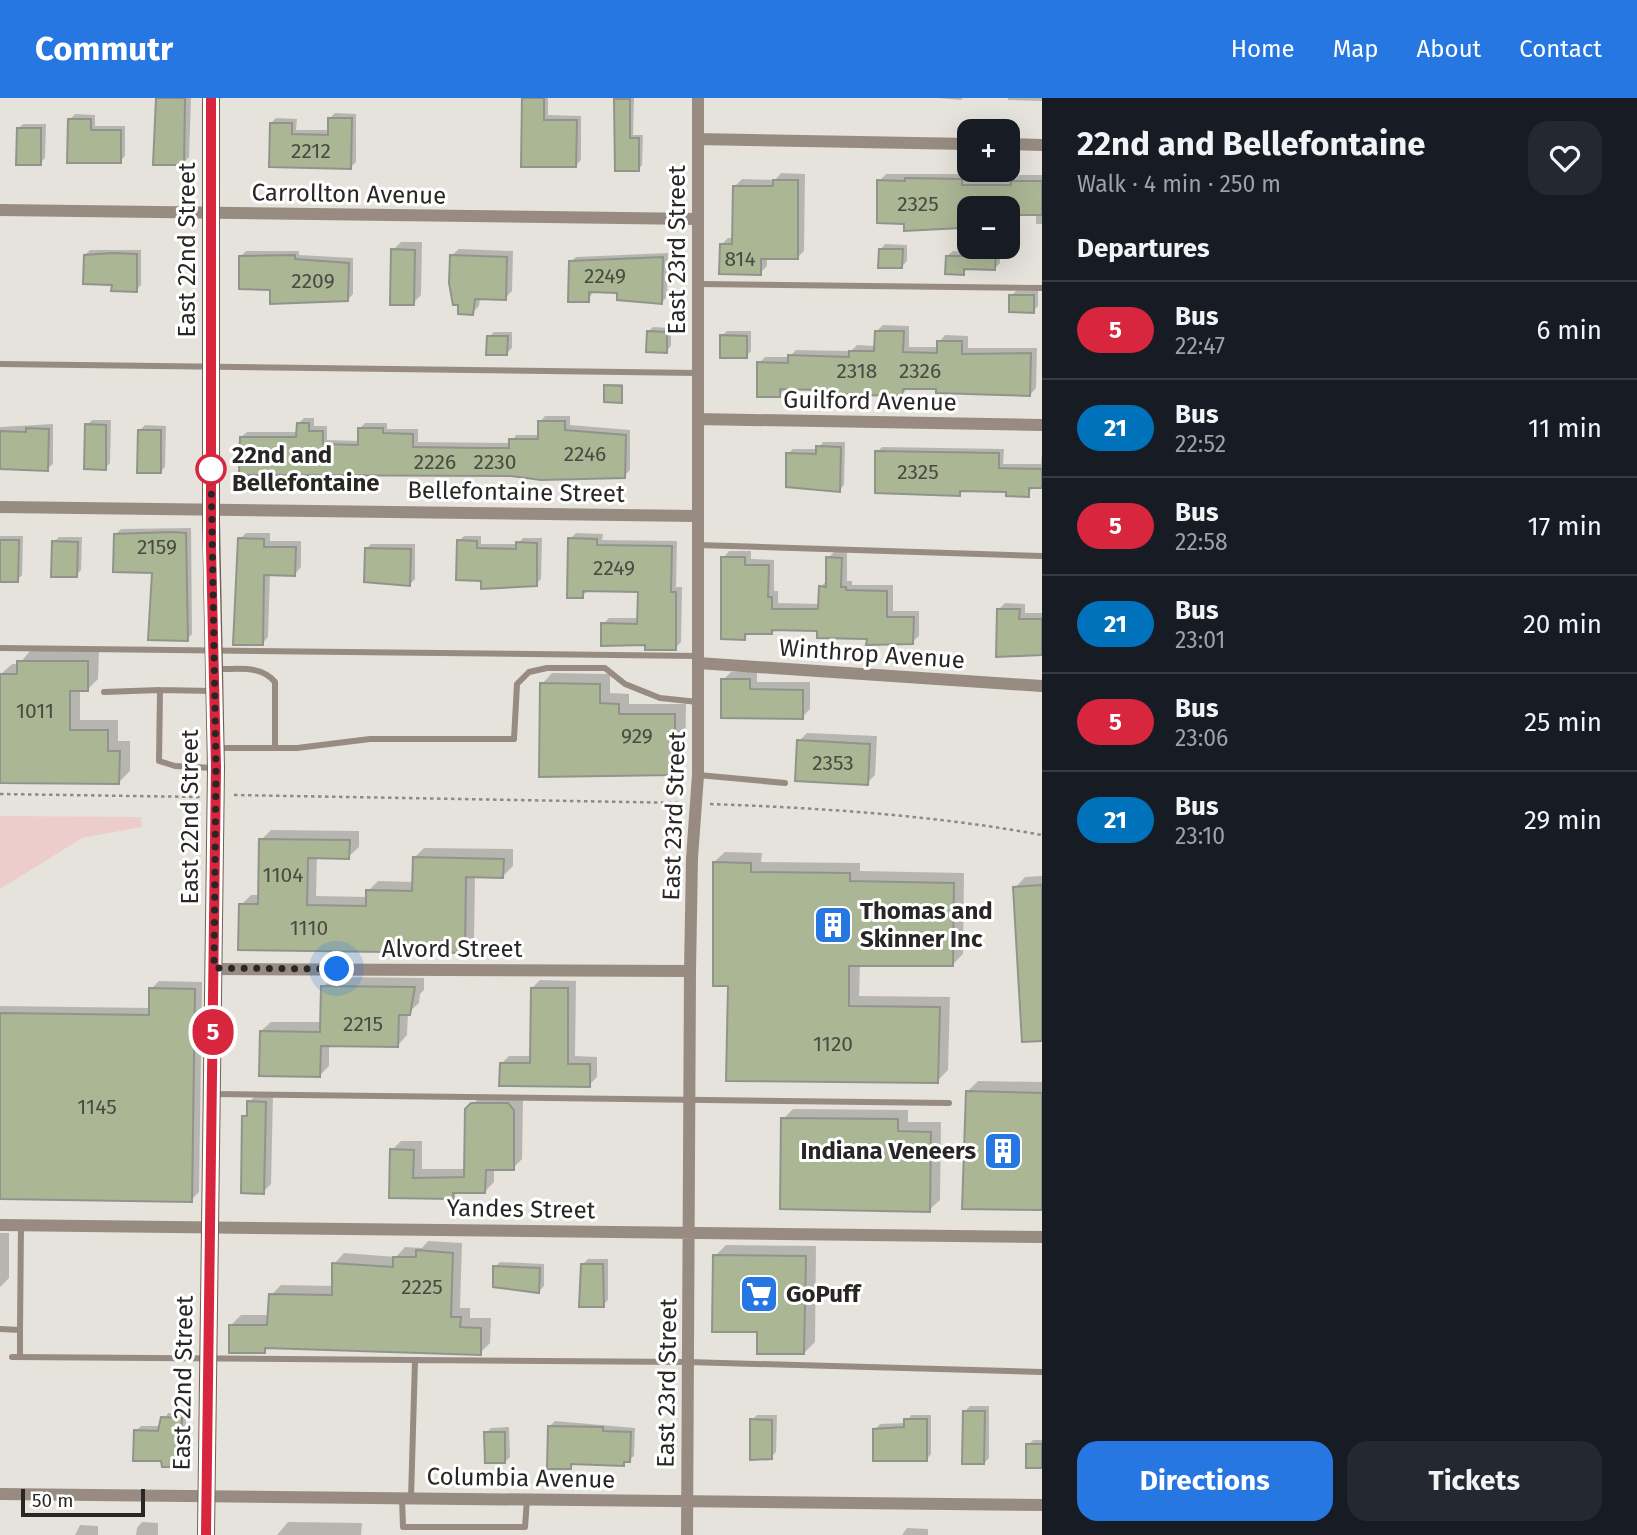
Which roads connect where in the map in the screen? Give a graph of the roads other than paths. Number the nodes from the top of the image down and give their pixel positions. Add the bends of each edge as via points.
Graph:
1 (211, 98) edge
2 (698, 98) edge
3 (698, 139) junction
4 (957, 144) edge
5 (1020, 144) edge
6 (1042, 145) edge
7 (0, 210) edge
8 (211, 213) junction
9 (698, 219) junction
10 (698, 284) junction
11 (1042, 288) edge
12 (0, 365) edge
13 (211, 367) junction
14 (698, 373) junction
15 (698, 419) junction
16 (1042, 425) edge
17 (0, 507) edge
18 (211, 508) junction
19 (696, 516) junction
20 (697, 545) junction
21 (1042, 556) edge
22 (0, 648) edge
23 (212, 651) junction
24 (698, 660) junction
25 (212, 669) junction
26 (1042, 686) edge
27 (160, 690) junction
28 (213, 691) junction
29 (104, 692) dead end
30 (698, 702) junction
31 (216, 748) junction
32 (275, 748) junction
33 (216, 768) junction
34 (698, 775) junction
35 (785, 783) dead end
36 (214, 968) junction
37 (690, 971) junction
38 (212, 1094) junction
39 (691, 1099) junction
40 (948, 1103) dead end
41 (0, 1225) edge
42 (21, 1225) junction
43 (210, 1226) junction
44 (691, 1232) junction
45 (1042, 1237) edge
46 (0, 1329) edge
47 (20, 1330) junction
48 (208, 1360) junction
49 (415, 1361) junction
50 (688, 1362) junction
51 (1042, 1372) edge
52 (0, 1494) edge
53 (206, 1495) junction
54 (407, 1498) junction
55 (527, 1499) junction
56 (687, 1501) junction
57 (1042, 1505) edge
58 (206, 1535) edge
59 (687, 1535) edge

1 - 8 main road, East 22nd Street
2 - 3 street, East 23rd Street
3 - 4 street
3 - 9 street, East 23rd Street
5 - 6 street
7 - 8 street, Carrollton Avenue
8 - 9 street, Carrollton Avenue
8 - 13 main road, East 22nd Street
9 - 10 street, East 23rd Street
10 - 11 lane
10 - 14 street, East 23rd Street
12 - 13 lane
13 - 14 lane
13 - 18 main road, East 22nd Street
14 - 15 street, East 23rd Street
15 - 16 street, Guilford Avenue
15 - 19 street, East 23rd Street
17 - 18 street, Bellefontaine Street
18 - 19 street, Bellefontaine Street
18 - 23 main road, East 22nd Street
19 - 20 street, East 23rd Street
20 - 21 lane
20 - 24 street, East 23rd Street
22 - 23 lane
23 - 24 lane
23 - 25 main road, East 22nd Street
24 - 26 street, Winthrop Avenue
24 - 30 street, East 23rd Street
25 - 28 main road, East 22nd Street
25 - 32 lane via 257,670 275,682
27 - 28 lane
27 - 29 lane
27 - 33 lane via 159,761
28 - 31 main road, East 22nd Street
30 - 32 lane via 660,698 625,684 605,668 547,668 529,672 517,684 514,739 370,739
30 - 34 street, East 23rd Street
31 - 32 lane
31 - 33 main road, East 22nd Street
33 - 36 main road, East 22nd Street
34 - 35 lane
34 - 37 street, East 23rd Street
36 - 37 street, Alvord Street
36 - 38 main road, East 22nd Street
37 - 39 street, East 23rd Street
38 - 39 lane
38 - 43 main road, East 22nd Street
39 - 40 lane
39 - 44 street, East 23rd Street
41 - 42 street, Yandes Street
42 - 43 street, Yandes Street
42 - 47 lane
43 - 44 street, Yandes Street
43 - 48 main road, East 22nd Street
44 - 45 street, Yandes Street
44 - 50 street, East 23rd Street
46 - 47 lane
47 - 48 lane via 16,1357
48 - 49 lane
48 - 53 main road, East 22nd Street
49 - 50 lane
49 - 54 lane
50 - 51 lane
50 - 56 street, East 23rd Street
52 - 53 street, Columbia Avenue
53 - 54 street, Columbia Avenue
53 - 58 main road, East 22nd Street
54 - 55 street, Columbia Avenue
54 - 55 lane via 403,1527 525,1527
55 - 56 street, Columbia Avenue
56 - 57 street, Columbia Avenue
56 - 59 street, East 23rd Street

